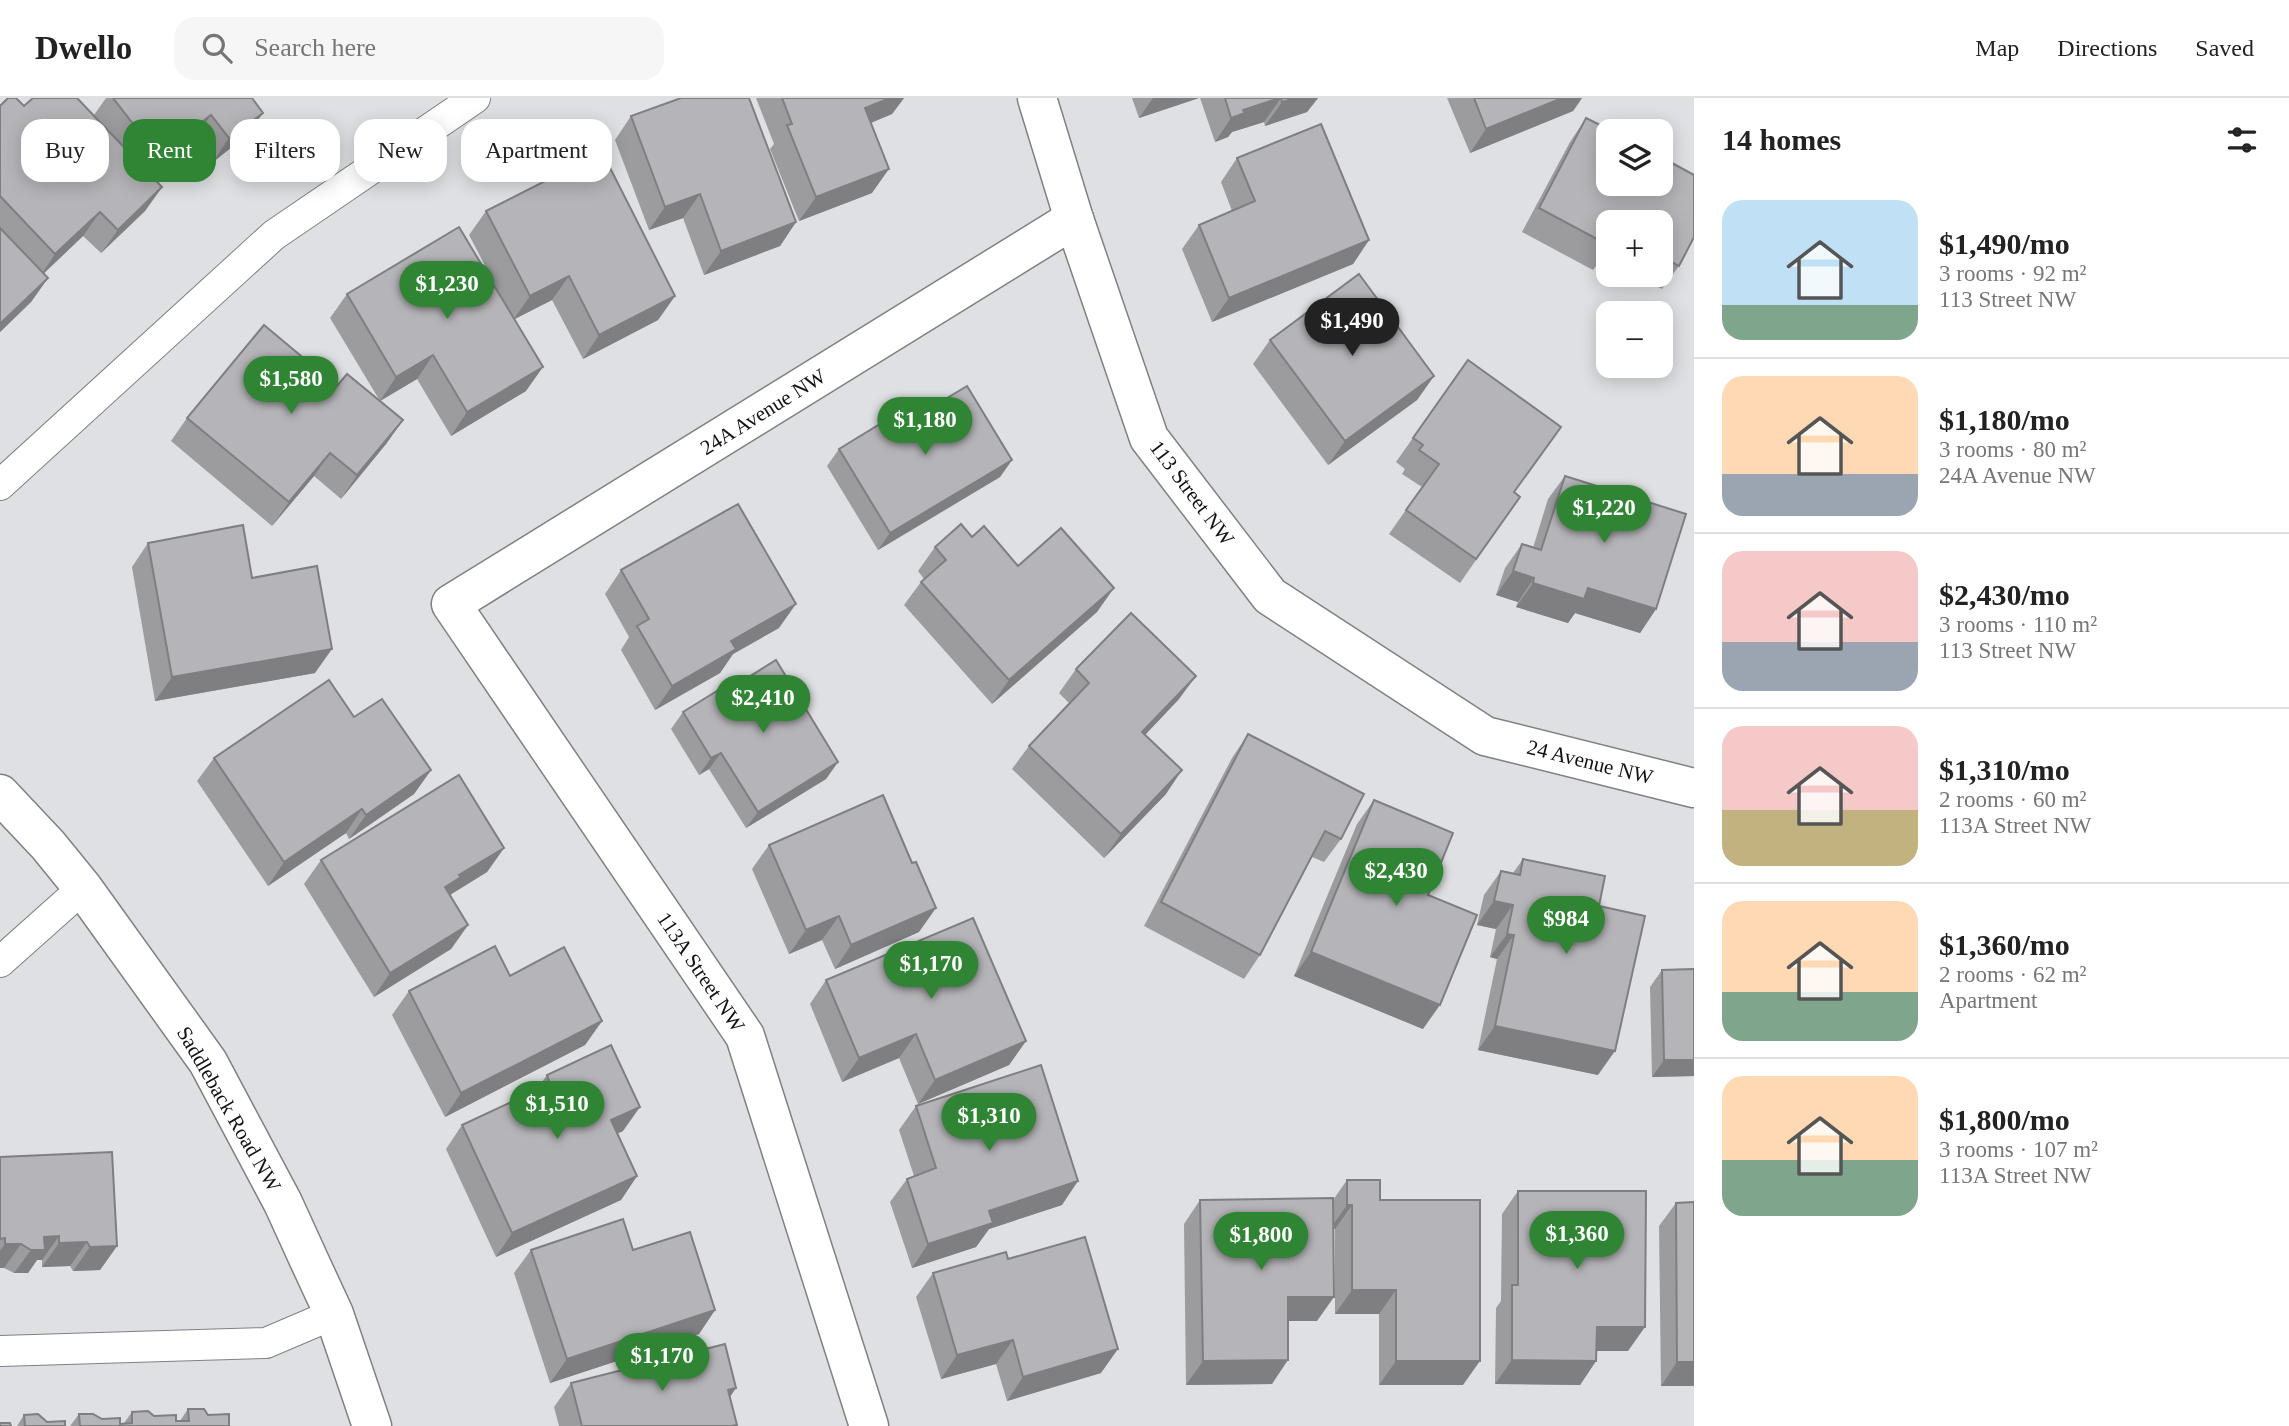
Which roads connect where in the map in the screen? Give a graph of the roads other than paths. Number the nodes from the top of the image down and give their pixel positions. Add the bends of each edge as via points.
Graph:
1 (475, 98) edge
2 (1037, 98) edge
3 (1074, 219) junction
4 (0, 485) edge
5 (451, 604) joint
6 (1485, 736) joint
7 (1694, 788) edge
8 (0, 794) edge
9 (83, 888) junction
10 (0, 961) edge
11 (334, 1314) junction
12 (0, 1350) edge
13 (372, 1426) edge
14 (869, 1426) edge

1 - 4 lane via 274,235
2 - 3 street, 113 Street NW
3 - 5 street, 24A Avenue NW
3 - 6 street, 113 Street NW via 1149,438 1269,596
5 - 14 street, 113A Street NW via 745,1036
6 - 7 street, 24 Avenue NW
8 - 9 street, Saddleback Road NW
9 - 10 lane
9 - 11 street, Saddleback Road NW via 208,1062 284,1203
11 - 12 lane via 266,1343
11 - 13 street, Saddleback Road NW

